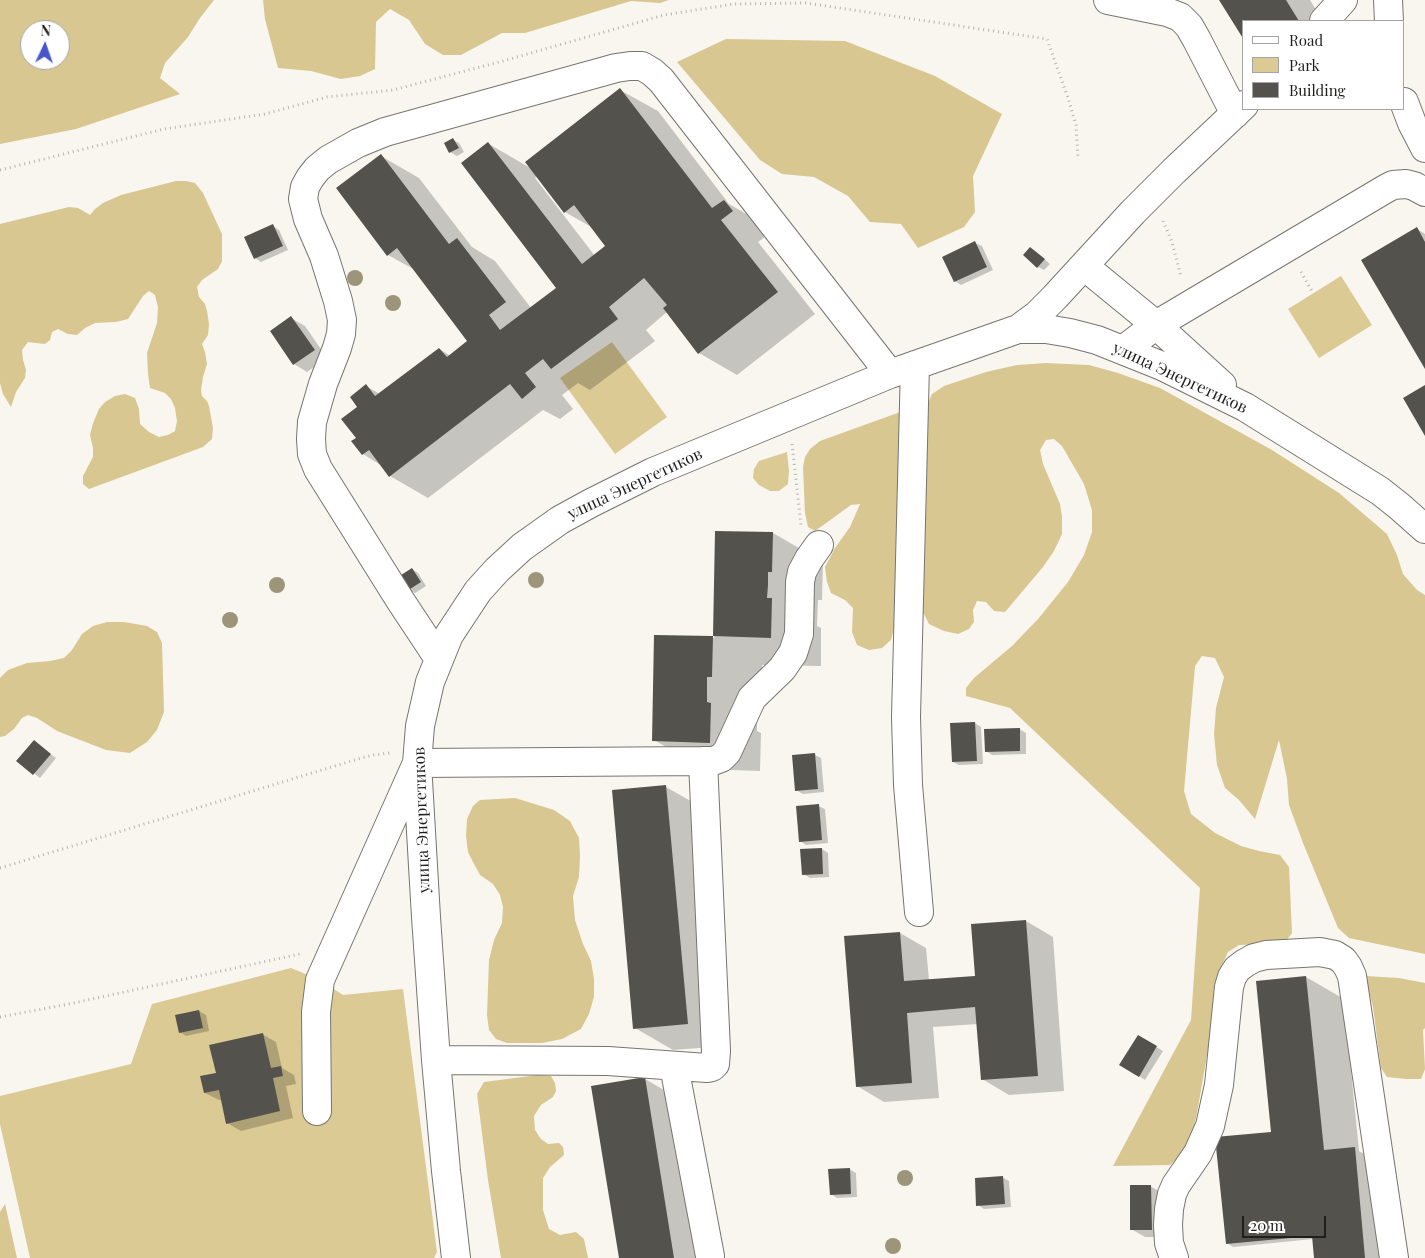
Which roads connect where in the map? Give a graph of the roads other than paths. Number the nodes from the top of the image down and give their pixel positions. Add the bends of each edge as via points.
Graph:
1 (1108, 0) edge
2 (1343, 0) edge
3 (1388, 0) edge
4 (1325, 20) edge
5 (1389, 20) edge
6 (1405, 105) edge
7 (1239, 110) edge
8 (1425, 148) edge
9 (1425, 192) edge
10 (1084, 266) junction
11 (1156, 325) junction
12 (1018, 329) junction
13 (1123, 350) junction
14 (915, 365) junction
15 (890, 374) junction
16 (1245, 407) junction
17 (1425, 529) edge
18 (819, 545) dead end
19 (439, 659) junction
20 (418, 757) junction
21 (703, 761) junction
22 (919, 912) dead end
23 (436, 1060) junction
24 (674, 1066) junction
25 (317, 1111) dead end
26 (710, 1256) dead end
27 (456, 1258) edge
28 (1174, 1258) edge
29 (1394, 1258) edge

1 - 7 street via 1180,17 1189,26
2 - 4 street
3 - 5 street
6 - 8 street
7 - 10 street via 1140,205
9 - 11 street via 1406,184 1387,188
10 - 11 street
10 - 12 street via 1037,315
11 - 13 street
11 - 16 street
12 - 13 street, улица Энергетиков via 1070,332
12 - 14 street, улица Энергетиков
13 - 16 street, улица Энергетиков
14 - 15 street, улица Энергетиков
14 - 22 street via 906,717 908,785
15 - 19 street, улица Энергетиков via 653,472 560,520 522,547 478,591 449,635
15 - 19 street via 661,80 642,66 616,68 386,132 328,160 304,187 303,199 324,256 342,320 338,348 312,422 312,454 318,469
16 - 17 street, улица Энергетиков via 1380,491
18 - 21 street via 802,572 799,634 793,653 782,669 752,698 727,752 721,758
19 - 20 street, улица Энергетиков via 420,726
20 - 21 street
20 - 23 street, улица Энергетиков
20 - 25 street via 320,980 316,1012
21 - 24 street via 716,1058 712,1067
23 - 24 street via 600,1061
23 - 27 street, улица Энергетиков
24 - 26 street
28 - 29 street via 1169,1243 1168,1209 1176,1184 1198,1153 1210,1126 1219,1086 1232,977 1237,969 1254,958 1320,952 1343,960 1352,976

